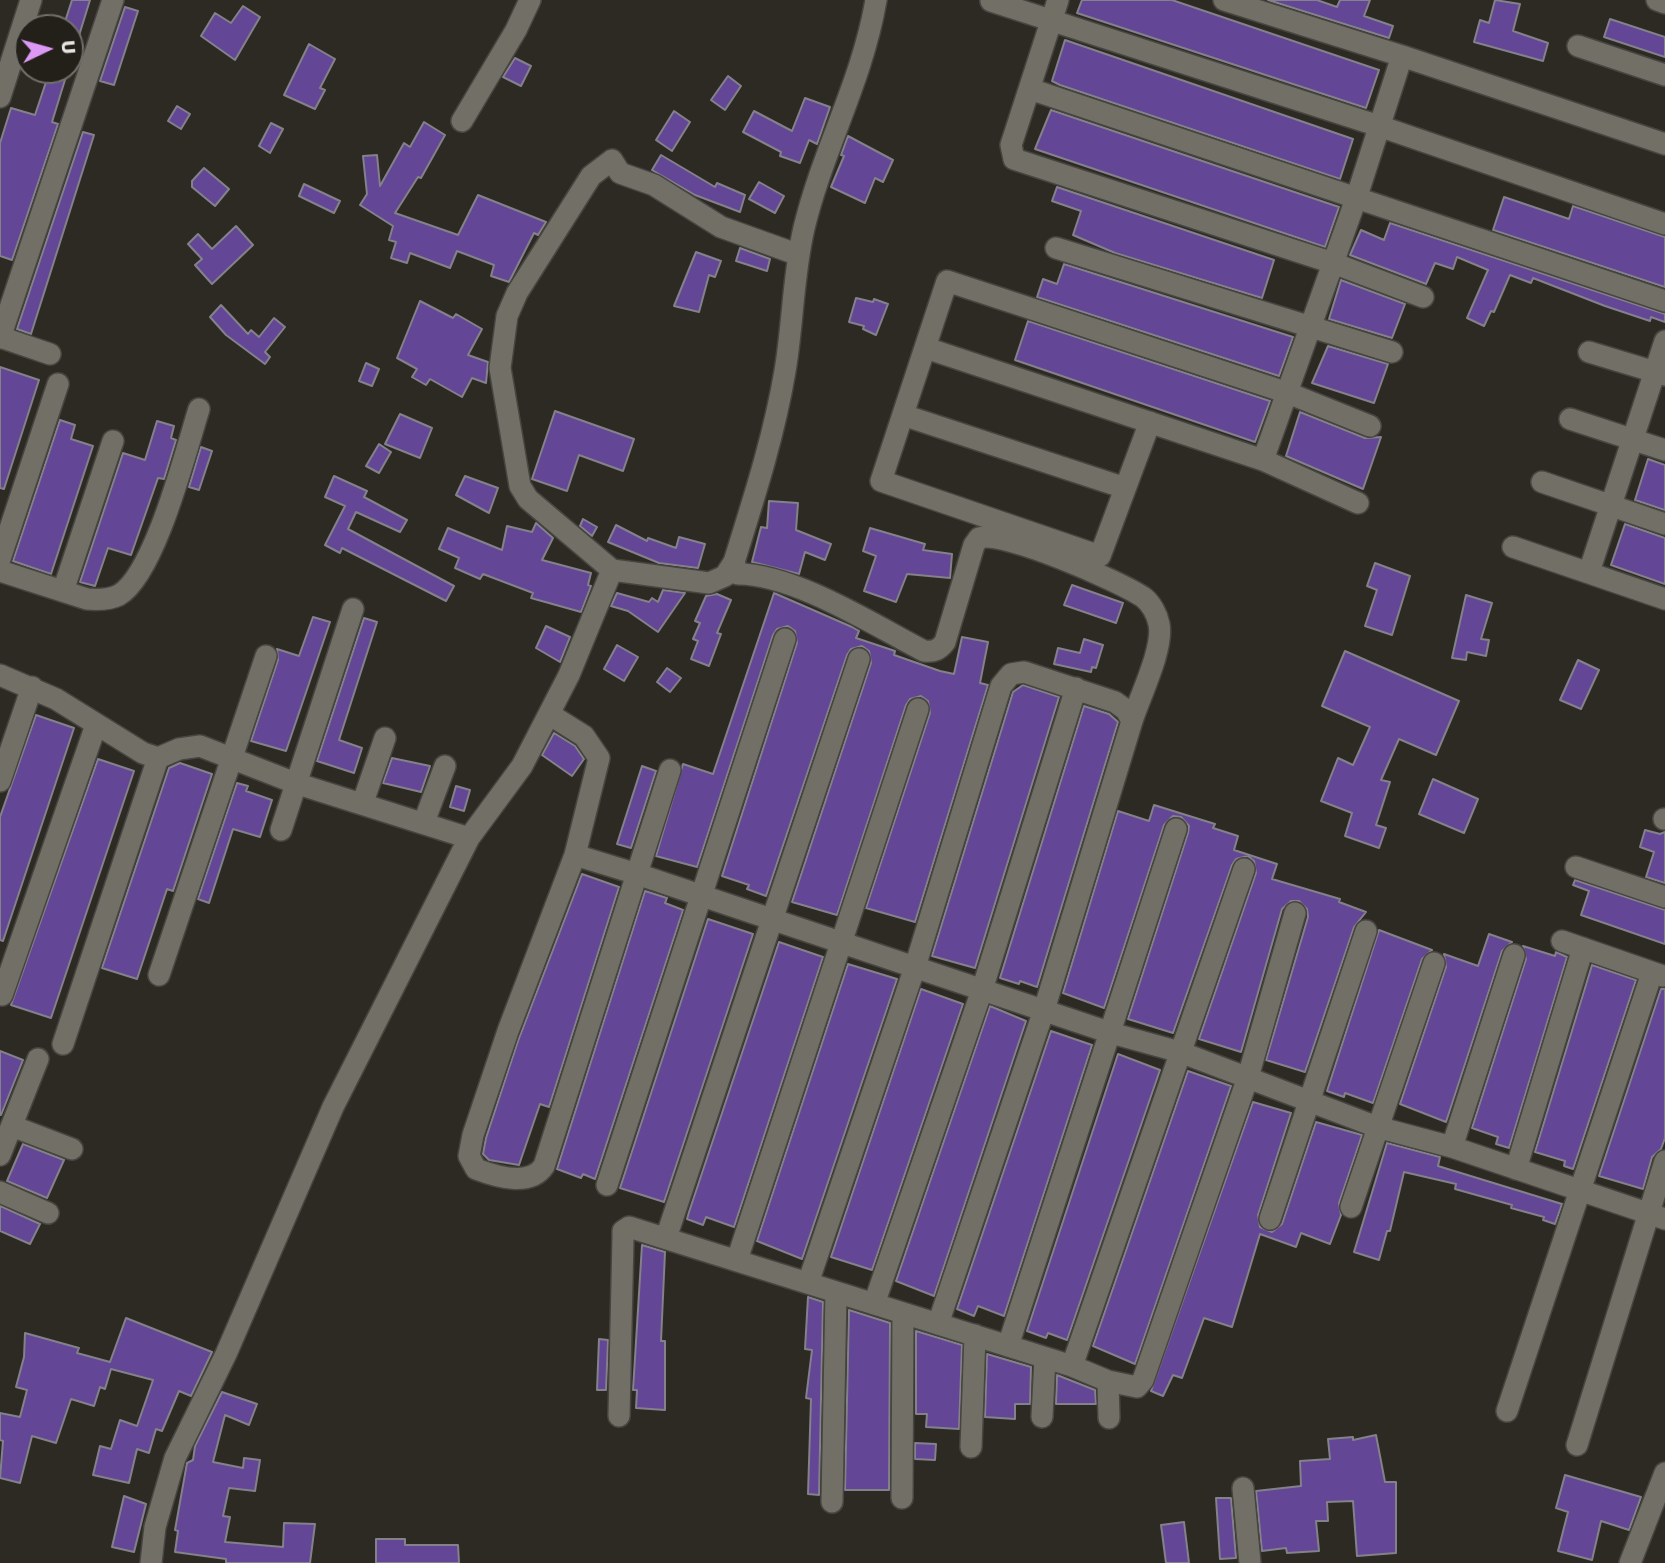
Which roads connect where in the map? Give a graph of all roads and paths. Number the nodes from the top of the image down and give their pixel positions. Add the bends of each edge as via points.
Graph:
1 (31, 0) edge
2 (113, 0) edge
3 (530, 0) edge
4 (876, 0) edge
5 (1058, 0) edge
6 (1224, 0) edge
7 (1657, 0) edge
8 (991, 1) edge
9 (1665, 3) edge
10 (1051, 22) junction
11 (1578, 46) dead end
12 (1402, 56) junction
13 (1665, 75) edge
14 (1030, 89) junction
15 (0, 97) edge
16 (462, 121) dead end
17 (1379, 126) junction
18 (1665, 144) edge
19 (1357, 196) junction
20 (1665, 223) edge
21 (1056, 248) dead end
22 (799, 255) junction
23 (1333, 263) junction
24 (1423, 297) dead end
25 (1665, 301) edge
26 (1312, 325) junction
27 (0, 337) edge
28 (1665, 341) edge
29 (926, 348) junction
30 (1392, 352) dead end
31 (1589, 352) dead end
32 (50, 354) dead end
33 (1660, 373) edge
34 (58, 384) dead end
35 (1288, 393) junction
36 (199, 409) dead end
37 (903, 415) junction
38 (1570, 419) dead end
39 (1150, 422) junction
40 (1370, 426) dead end
41 (1633, 439) junction
42 (113, 441) dead end
43 (1665, 450) edge
44 (1263, 460) junction
45 (1542, 482) dead end
46 (1125, 488) junction
47 (1358, 503) dead end
48 (1611, 506) junction
49 (1665, 524) edge
50 (1514, 547) dead end
51 (0, 559) edge
52 (734, 562) junction
53 (612, 570) junction
54 (0, 571) edge
55 (1589, 572) junction
56 (63, 591) junction
57 (1665, 599) edge
58 (353, 609) dead end
59 (785, 639) dead end
60 (266, 656) dead end
61 (859, 659) dead end
62 (0, 675) edge
63 (32, 687) junction
64 (1076, 688) junction
65 (918, 709) dead end
66 (549, 713) junction
67 (1132, 720) junction
68 (96, 725) junction
69 (385, 738) dead end
70 (158, 758) junction
71 (230, 759) junction
72 (445, 766) dead end
73 (670, 769) dead end
74 (0, 781) edge
75 (295, 783) junction
76 (363, 802) junction
77 (424, 822) junction
78 (1176, 829) dead end
79 (281, 830) dead end
80 (469, 838) junction
81 (575, 855) junction
82 (1576, 867) dead end
83 (1244, 869) dead end
84 (638, 874) junction
85 (701, 895) junction
86 (1665, 897) edge
87 (1295, 913) dead end
88 (773, 920) junction
89 (1366, 931) dead end
90 (1562, 941) dead end
91 (843, 943) junction
92 (1583, 948) junction
93 (1514, 956) dead end
94 (1434, 963) dead end
95 (915, 967) junction
96 (159, 975) dead end
97 (1658, 975) edge
98 (982, 990) junction
99 (2, 995) dead end
100 (1044, 1010) junction
101 (1111, 1033) junction
102 (63, 1044) dead end
103 (1180, 1052) junction
104 (38, 1059) dead end
105 (1248, 1077) junction
106 (1308, 1100) junction
107 (12, 1126) junction
108 (1377, 1128) junction
109 (1452, 1147) junction
110 (72, 1149) dead end
111 (0, 1155) edge
112 (1665, 1161) edge
113 (1516, 1169) junction
114 (1661, 1182) edge
115 (607, 1185) dead end
116 (1582, 1191) junction
117 (0, 1192) edge
118 (1351, 1207) dead end
119 (48, 1213) dead end
120 (1657, 1216) edge
121 (1270, 1219) dead end
122 (666, 1238) junction
123 (737, 1260) junction
124 (808, 1283) junction
125 (836, 1292) junction
126 (874, 1304) junction
127 (903, 1313) junction
128 (938, 1324) junction
129 (975, 1335) junction
130 (1008, 1346) junction
131 (1045, 1358) junction
132 (1073, 1366) junction
133 (1108, 1381) junction
134 (1507, 1411) dead end
135 (619, 1416) dead end
136 (1042, 1417) dead end
137 (1109, 1418) dead end
138 (1577, 1445) dead end
139 (971, 1447) dead end
140 (1665, 1473) edge
141 (1243, 1488) dead end
142 (902, 1498) dead end
143 (832, 1502) dead end
144 (151, 1563) edge
145 (1250, 1563) edge
146 (1630, 1563) edge

1 - 15 street
2 - 27 street
3 - 16 street
4 - 22 street via 861,70 812,199
5 - 10 street
6 - 12 street
7 - 9 street
8 - 10 street
10 - 14 street
10 - 17 street
11 - 13 street
12 - 17 street
12 - 18 street
14 - 19 street
14 - 23 street via 1011,145 1014,159
17 - 19 street
17 - 20 street
19 - 23 street
19 - 25 street
21 - 26 street
22 - 52 street via 777,414
22 - 53 street via 721,227 654,185 620,173 612,160 591,176 517,293 503,329 500,368 520,486 528,499
23 - 24 street
23 - 26 street
26 - 30 street
26 - 35 street
27 - 32 street
28 - 33 street
29 - 35 street via 947,281
29 - 37 street
29 - 39 street
31 - 33 street
33 - 41 street
34 - 51 street
35 - 40 street
35 - 44 street
36 - 56 street via 154,546 141,572 110,598 88,599
37 - 46 street
37 - 46 street via 881,481 1100,556
38 - 41 street
39 - 44 street
39 - 46 street
41 - 43 street
41 - 48 street
42 - 56 street
44 - 47 street
45 - 48 street
48 - 49 street
48 - 55 street
50 - 55 street
52 - 53 street via 725,576 709,583
52 - 67 street via 738,574 804,591 932,652 945,642 979,538 994,536 1052,554 1142,596 1155,613 1160,638
53 - 66 street
54 - 56 street
55 - 57 street
58 - 75 street
59 - 85 street
60 - 71 street
61 - 88 street
62 - 63 street
63 - 68 street
63 - 74 street
64 - 67 street via 1122,706
64 - 95 street via 1024,672 1011,674 1001,685
64 - 98 street
65 - 91 street
66 - 80 street via 522,766
66 - 81 street via 584,736 599,758
67 - 100 street
68 - 70 street
68 - 99 street
69 - 76 street
70 - 71 street via 200,746
70 - 102 street
71 - 75 street
71 - 96 street
72 - 77 street
73 - 84 street
75 - 76 street
75 - 79 street
76 - 77 street
77 - 80 street
78 - 101 street
80 - 144 street via 333,1107 226,1354 175,1458 155,1527
81 - 84 street
81 - 84 street via 468,1150 470,1162 481,1170 525,1180 537,1176 544,1166
82 - 86 street
83 - 103 street
84 - 85 street
85 - 88 street
85 - 115 street
87 - 105 street
88 - 91 street
88 - 122 street
89 - 106 street
90 - 92 street
91 - 95 street
91 - 123 street
92 - 97 street
92 - 113 street
93 - 109 street
94 - 108 street
95 - 98 street
95 - 124 street
97 - 116 street
98 - 100 street
98 - 126 street
100 - 101 street
100 - 128 street
101 - 103 street
101 - 130 street
103 - 105 street
103 - 132 street
104 - 107 street
105 - 106 street
105 - 133 street via 1143,1380 1134,1388
106 - 108 street
106 - 121 street
107 - 110 street
107 - 111 street
108 - 109 street
108 - 118 street
109 - 113 street
112 - 114 street
113 - 116 street
114 - 120 street
116 - 120 street
116 - 134 street
117 - 119 street
120 - 138 street
122 - 123 street
122 - 135 street via 633,1227 624,1231
123 - 124 street
124 - 125 street
125 - 126 street
125 - 143 street
126 - 127 street
127 - 128 street
127 - 142 street
128 - 129 street
129 - 130 street
129 - 139 street
130 - 131 street
131 - 132 street
131 - 136 street
132 - 133 street
133 - 137 street
140 - 146 street
141 - 145 street

